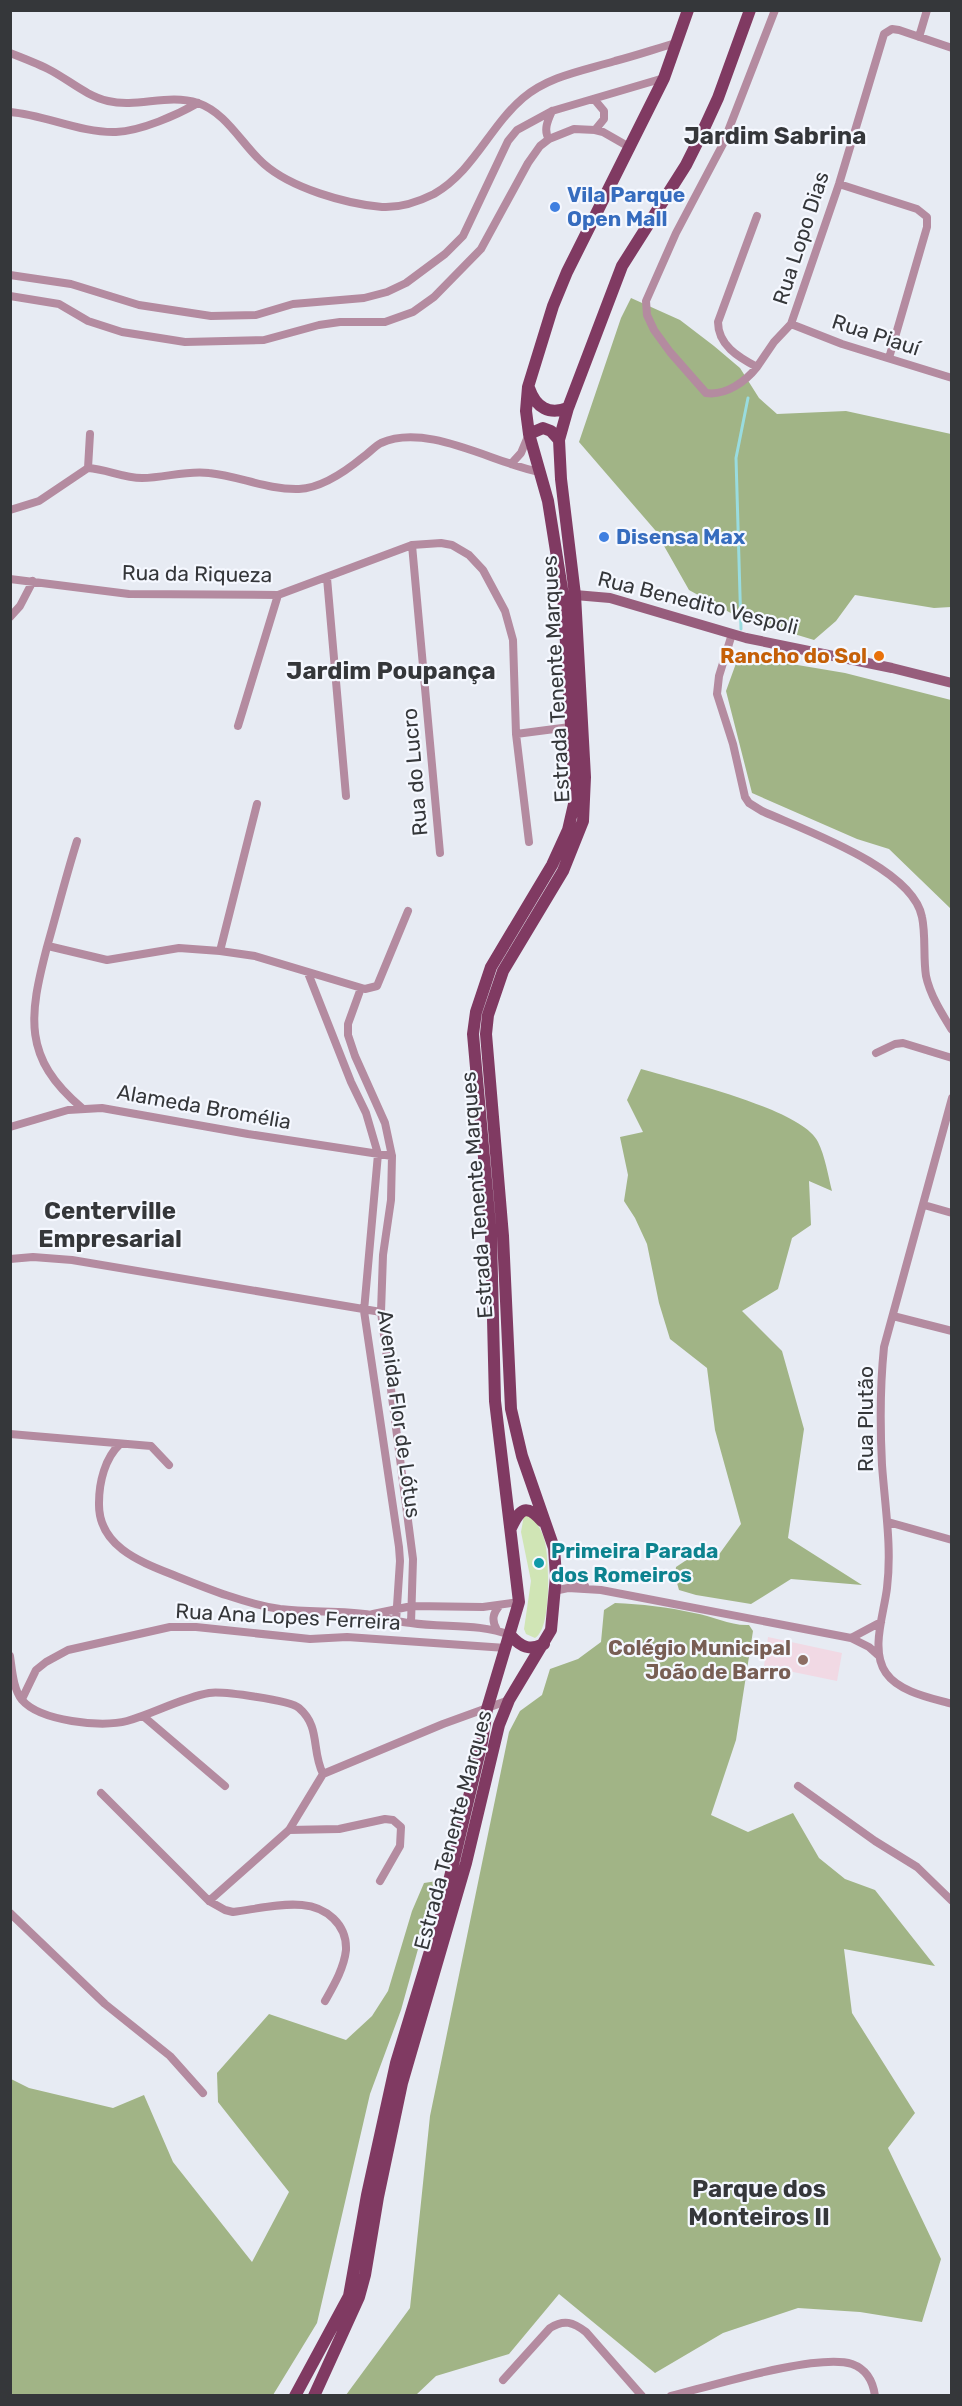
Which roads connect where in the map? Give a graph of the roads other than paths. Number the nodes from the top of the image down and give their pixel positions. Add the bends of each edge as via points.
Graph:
1 (688, 10) edge
2 (750, 10) edge
3 (775, 10) edge
4 (927, 10) edge
5 (919, 37) junction
6 (675, 43) junction
7 (951, 48) edge
8 (10, 53) edge
9 (664, 78) junction
10 (594, 99) junction
11 (198, 103) junction
12 (552, 111) junction
13 (10, 112) edge
14 (595, 130) junction
15 (549, 139) junction
16 (631, 148) junction
17 (838, 184) junction
18 (758, 216) dead end
19 (10, 275) edge
20 (10, 296) edge
21 (791, 324) junction
22 (889, 358) junction
23 (757, 367) junction
24 (951, 378) edge
25 (528, 387) junction
26 (568, 408) junction
27 (90, 434) dead end
28 (529, 434) junction
29 (559, 440) junction
30 (560, 462) junction
31 (511, 464) junction
32 (88, 468) junction
33 (540, 472) junction
34 (10, 510) edge
35 (412, 546) junction
36 (327, 578) junction
37 (10, 579) edge
38 (33, 581) junction
39 (278, 595) junction
40 (575, 595) junction
41 (10, 617) edge
42 (732, 634) junction
43 (951, 683) edge
44 (238, 726) dead end
45 (570, 728) junction
46 (516, 734) junction
47 (346, 796) dead end
48 (256, 804) dead end
49 (76, 841) dead end
50 (529, 842) dead end
51 (440, 853) dead end
52 (408, 911) dead end
53 (48, 946) junction
54 (220, 951) junction
55 (308, 973) junction
56 (361, 988) junction
57 (951, 1030) edge
58 (876, 1053) dead end
59 (951, 1058) edge
60 (951, 1098) edge
61 (82, 1108) junction
62 (10, 1127) edge
63 (378, 1154) junction
64 (392, 1156) junction
65 (924, 1205) junction
66 (951, 1213) edge
67 (10, 1259) edge
68 (364, 1311) junction
69 (381, 1312) junction
70 (892, 1316) junction
71 (951, 1331) edge
72 (10, 1434) edge
73 (120, 1444) junction
74 (169, 1465) dead end
75 (888, 1522) junction
76 (545, 1524) junction
77 (511, 1528) junction
78 (951, 1540) edge
79 (556, 1570) junction
80 (601, 1590) junction
81 (554, 1591) junction
82 (519, 1602) junction
83 (500, 1605) junction
84 (412, 1606) junction
85 (397, 1609) junction
86 (371, 1615) junction
87 (396, 1621) junction
88 (882, 1622) junction
89 (411, 1623) junction
90 (497, 1630) junction
91 (510, 1635) junction
92 (851, 1638) junction
93 (544, 1644) junction
94 (506, 1648) junction
95 (878, 1655) junction
96 (10, 1656) edge
97 (22, 1699) junction
98 (509, 1700) junction
99 (951, 1704) edge
100 (488, 1709) junction
101 (142, 1716) junction
102 (322, 1774) junction
103 (225, 1786) dead end
104 (798, 1786) dead end
105 (101, 1793) dead end
106 (290, 1830) junction
107 (380, 1881) dead end
108 (209, 1901) junction
109 (951, 1901) edge
110 (10, 1912) edge
111 (324, 2001) dead end
112 (203, 2092) dead end
113 (503, 2380) dead end
114 (295, 2396) edge
115 (314, 2396) edge
116 (642, 2396) edge
117 (671, 2396) edge
118 (875, 2396) edge

1 - 6 main road, Estrada Tenente Marques
2 - 26 main road, Estrada Tenente Marques via 718,98 686,165 622,266
3 - 23 street via 723,144 676,233 645,307 669,352 706,393 726,391
4 - 5 street
5 - 7 street
5 - 17 street, Rua Lopo Dias via 892,30 881,40
6 - 9 main road, Estrada Tenente Marques
6 - 11 street via 545,82 521,100 452,182 419,201 401,206 383,207 332,196 279,176 216,114
8 - 11 street via 49,69 106,101 170,98
9 - 10 street
9 - 16 main road, Estrada Tenente Marques
10 - 12 street
10 - 14 street via 604,111 604,119
11 - 13 street via 177,115 116,132
12 - 15 street via 546,126
12 - 19 street via 517,130 508,141 463,236 428,267 387,292 364,298 293,304 256,315 211,316 139,305 71,284
14 - 15 street via 574,129
14 - 16 street
15 - 20 street via 528,163 481,249 434,297 413,312 385,322 319,325 264,340 185,342 122,332 88,321 59,304
16 - 25 main road, Estrada Tenente Marques via 564,280
17 - 21 street, Rua Lopo Dias
17 - 22 street via 917,209 928,221
18 - 23 street via 718,322 725,345
21 - 22 street, Rua Piauí
21 - 23 street
22 - 24 street, Rua Piauí
25 - 26 main road via 543,409
25 - 28 main road, Estrada Tenente Marques
26 - 29 main road, Estrada Tenente Marques
27 - 32 street
28 - 29 main road via 543,428
28 - 31 street
28 - 33 main road, Estrada Tenente Marques
29 - 30 main road, Estrada Tenente Marques
30 - 33 main road
30 - 40 main road, Estrada Tenente Marques
31 - 32 street via 459,446 415,438 381,443 334,477 299,489 195,471 140,478
31 - 33 street
32 - 34 street via 39,501
33 - 45 main road, Estrada Tenente Marques via 563,595
35 - 36 street, Rua da Riqueza
35 - 46 street, Rua da Riqueza via 452,545 469,555 493,586 513,640
35 - 51 street, Rua do Lucro
36 - 39 street, Rua da Riqueza
36 - 47 street
37 - 38 street, Rua da Riqueza
38 - 39 street, Rua da Riqueza via 129,594
38 - 41 street
39 - 44 street
40 - 42 street, Rua Benedito Vespoli via 610,598
40 - 76 main road, Estrada Tenente Marques via 585,785 583,821 563,871 503,971 488,1015 486,1034 503,1236 511,1409 519,1447
42 - 43 street, Rua Benedito Vespoli
42 - 57 street via 717,694 745,797 762,811 884,869 916,901 922,915 926,976
45 - 46 street
45 - 77 main road, Estrada Tenente Marques via 574,795 568,830 552,865 491,968 473,1034 491,1236 495,1401
46 - 50 street, Rua da Riqueza
48 - 54 street
49 - 53 street
52 - 56 street via 377,986
53 - 54 street via 107,960 179,948
53 - 61 street via 34,999 36,1043 57,1083
54 - 55 street via 255,956
55 - 56 street
55 - 63 street, Avenida Flor de Lótus via 366,1113
56 - 64 street, Avenida Flor de Lótus via 348,1035 385,1123
58 - 59 street via 903,1043
60 - 65 street, Rua Plutão
61 - 62 street, Alameda Bromélia
61 - 63 street, Alameda Bromélia via 128,1112
63 - 64 street, Alameda Bromélia
63 - 68 street, Avenida Flor de Lótus
64 - 69 street, Avenida Flor de Lótus
65 - 66 street
65 - 70 street, Rua Plutão
67 - 68 street via 72,1260
68 - 69 street
68 - 85 street, Avenida Flor de Lótus via 399,1547
69 - 84 street, Avenida Flor de Lótus via 413,1559
70 - 71 street
70 - 75 street, Rua Plutão via 881,1372 882,1465
72 - 73 street
73 - 74 street via 151,1446
73 - 86 street via 103,1475 99,1505 109,1538 122,1551 214,1592 257,1604 304,1612
75 - 78 street
75 - 88 street, Rua Plutão via 889,1566
76 - 77 main road via 531,1510 524,1510 518,1513
76 - 79 main road, Estrada Tenente Marques via 554,1548
77 - 82 main road, Estrada Tenente Marques
79 - 80 street via 564,1578
79 - 81 main road, Estrada Tenente Marques
80 - 81 street
80 - 92 street
81 - 93 main road, Estrada Tenente Marques via 551,1630
82 - 83 street
82 - 91 main road, Estrada Tenente Marques
83 - 84 street
83 - 90 street via 494,1615
84 - 85 street
84 - 89 street, Avenida Flor de Lótus
85 - 86 street
85 - 87 street, Avenida Flor de Lótus
86 - 87 street
87 - 89 street
88 - 92 street
88 - 95 street, Rua Plutão
89 - 90 street
90 - 91 street
91 - 93 main road via 529,1648
91 - 94 main road, Estrada Tenente Marques
92 - 95 street
93 - 98 main road, Estrada Tenente Marques
94 - 97 street, Rua Ana Lopes Ferreira via 348,1637 310,1639 170,1627 68,1650 36,1670
94 - 100 main road, Estrada Tenente Marques
95 - 99 street via 886,1673 897,1682
96 - 97 street
97 - 101 street via 42,1711 79,1722 124,1722
98 - 100 street
98 - 115 main road, Estrada Tenente Marques via 406,2067 359,2297
100 - 102 street
100 - 114 main road, Estrada Tenente Marques via 441,1915 396,2063 349,2296
101 - 102 street via 212,1692 293,1703 311,1721
101 - 103 street
102 - 106 street
104 - 109 street via 912,1863
105 - 108 street
106 - 107 street via 339,1829 393,1820 401,1827 402,1838
106 - 108 street
108 - 111 street via 233,1911 302,1905 329,1913 340,1928 346,1949 335,1984
110 - 112 street via 105,2004 170,2056
113 - 116 street via 550,2328 558,2322 577,2324
117 - 118 street via 796,2366 839,2362 862,2369

